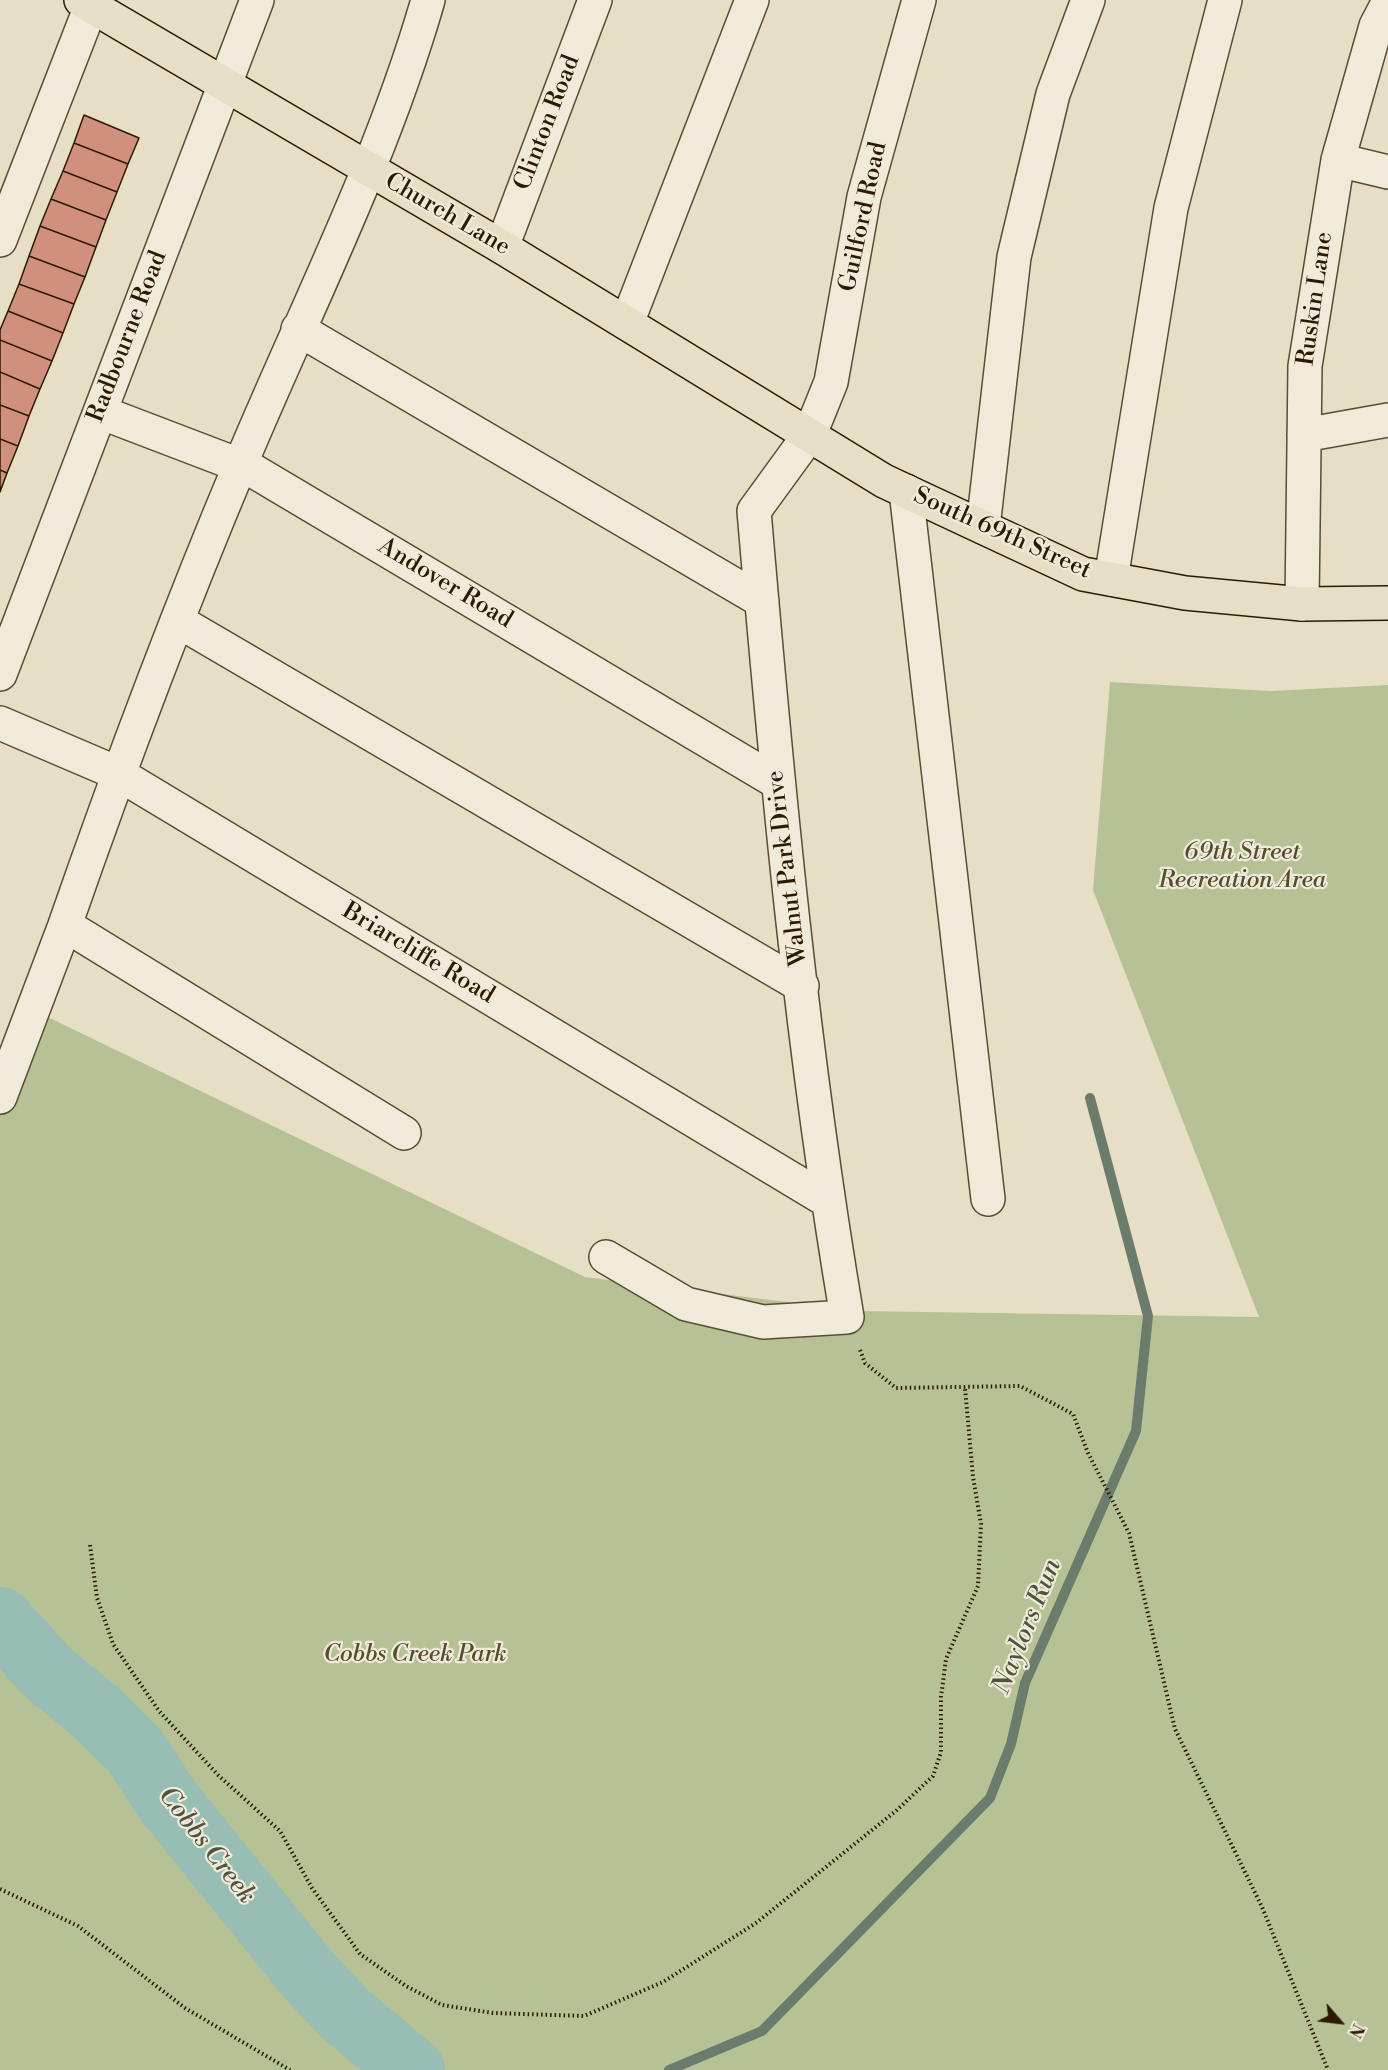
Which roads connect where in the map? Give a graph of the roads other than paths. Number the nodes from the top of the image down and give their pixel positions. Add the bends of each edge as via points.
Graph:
1 (257, 0) edge
2 (428, 0) edge
3 (446, 0) edge
4 (595, 0) edge
5 (752, 0) edge
6 (919, 0) edge
7 (1088, 0) edge
8 (1225, 0) edge
9 (86, 3) edge
10 (1388, 3) edge
11 (414, 49) junction
12 (224, 86) junction
13 (1338, 160) junction
14 (368, 169) junction
15 (1388, 172) edge
16 (0, 240) edge
17 (502, 247) junction
18 (627, 323) junction
19 (298, 329) junction
20 (100, 412) junction
21 (1388, 420) edge
22 (810, 434) junction
23 (1304, 435) junction
24 (240, 465) junction
25 (906, 491) junction
26 (983, 527) junction
27 (1111, 579) junction
28 (762, 601) junction
29 (1388, 603) edge
30 (1302, 604) junction
31 (178, 621) junction
32 (0, 674) edge
33 (0, 723) edge
34 (117, 773) junction
35 (777, 782) junction
36 (65, 926) junction
37 (802, 986) junction
38 (0, 1097) edge
39 (404, 1132) dead end
40 (988, 1199) dead end
41 (828, 1201) junction
42 (606, 1257) dead end

1 - 12 street, Radbourne Road
2 - 11 street
3 - 11 street
4 - 17 street, Clinton Road
5 - 18 street
6 - 22 street, Guilford Road via 864,197 831,382
7 - 26 street via 1053,94 1014,257
8 - 27 street via 1171,208
9 - 12 main road, Church Lane
9 - 16 street
10 - 13 street, Ruskin Lane via 1376,26
11 - 14 street
12 - 14 main road, Church Lane
12 - 20 street, Radbourne Road
13 - 15 street
13 - 23 street, Ruskin Lane via 1305,366
14 - 17 main road, Church Lane
14 - 19 street
17 - 18 main road, Church Lane
18 - 22 main road, Church Lane
19 - 24 street
19 - 28 street
20 - 24 street, Andover Road
20 - 32 street, Radbourne Road
21 - 23 street
22 - 25 main road, South 69th Street
22 - 28 street, Walnut Park Drive via 754,512
23 - 30 street, Ruskin Lane
24 - 31 street
24 - 35 street, Andover Road
25 - 26 main road, South 69th Street
25 - 40 street
26 - 27 main road, South 69th Street via 1083,574
27 - 30 main road, South 69th Street via 1185,594
28 - 35 street, Walnut Park Drive
29 - 30 main road, South 69th Street
31 - 34 street
31 - 37 street
33 - 34 street, Briarcliffe Road
34 - 36 street
34 - 41 street, Briarcliffe Road
35 - 37 street, Walnut Park Drive
36 - 38 street
36 - 39 street
37 - 41 street, Walnut Park Drive
41 - 42 street, Walnut Park Drive via 848,1317 763,1322 686,1304

